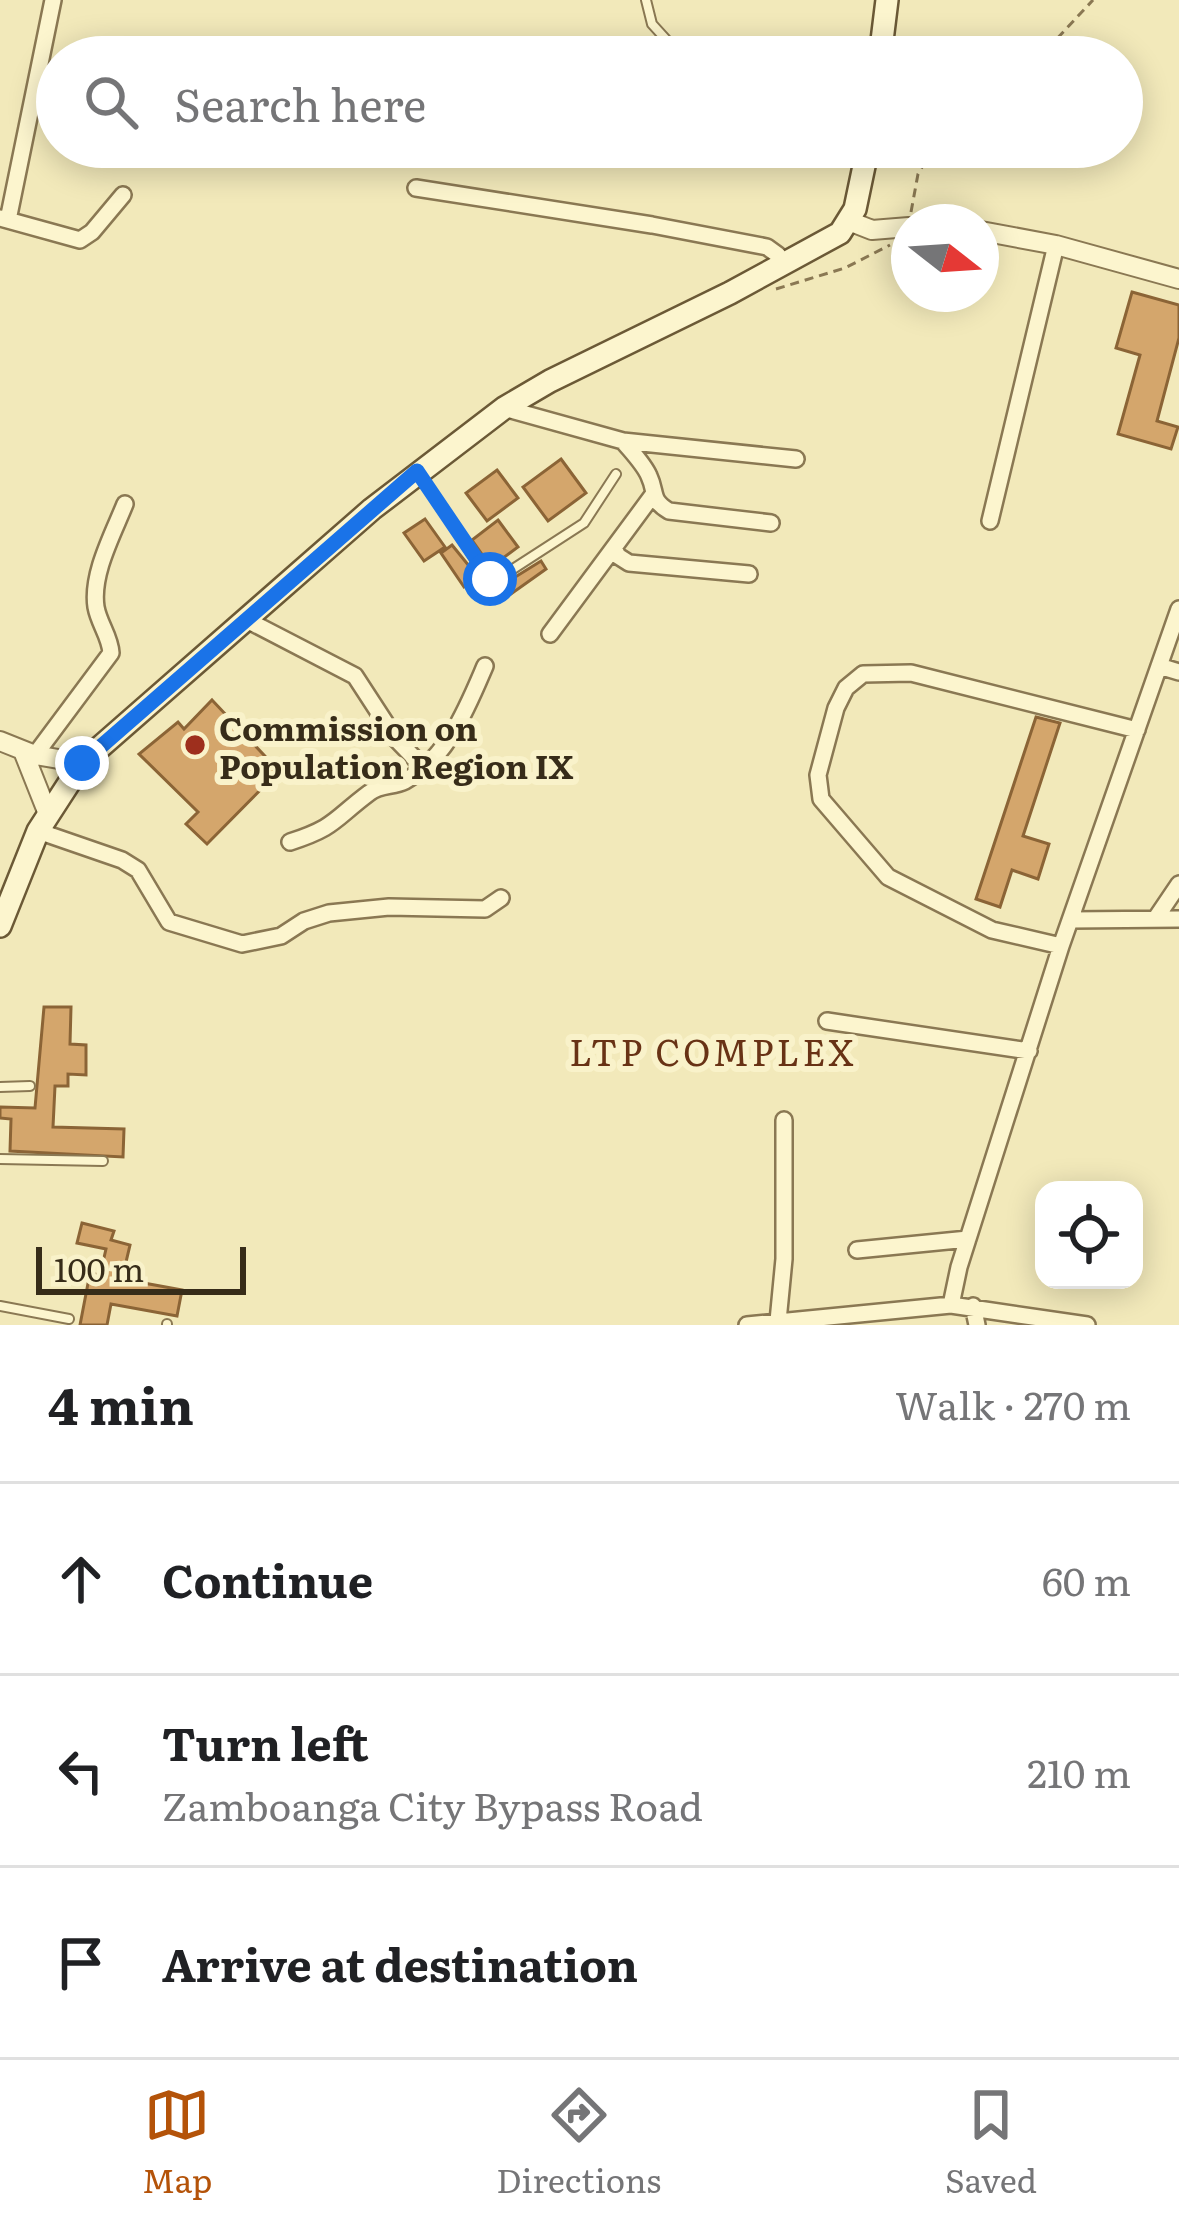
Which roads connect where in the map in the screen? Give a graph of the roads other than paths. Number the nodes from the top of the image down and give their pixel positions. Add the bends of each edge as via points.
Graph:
1 (53, 0) edge
2 (646, 0) edge
3 (887, 0) edge
4 (45, 36) edge
5 (663, 36) edge
6 (883, 36) edge
7 (36, 76) edge
8 (864, 168) edge
9 (416, 188) dead end
10 (123, 195) dead end
11 (4, 219) edge
12 (849, 221) junction
13 (891, 228) edge
14 (999, 234) edge
15 (1056, 244) junction
16 (782, 265) junction
17 (1179, 279) edge
18 (504, 409) junction
19 (623, 441) junction
20 (796, 459) dead end
21 (417, 471) junction
22 (616, 474) dead end
23 (652, 496) junction
24 (125, 504) dead end
25 (990, 521) dead end
26 (771, 523) dead end
27 (614, 548) junction
28 (749, 574) dead end
29 (1179, 609) edge
30 (245, 619) junction
31 (550, 634) dead end
32 (485, 666) dead end
33 (1159, 666) junction
34 (1178, 671) edge
35 (1137, 730) junction
36 (0, 741) edge
37 (29, 753) junction
38 (82, 763) junction
39 (422, 766) junction
40 (43, 823) junction
41 (290, 842) dead end
42 (1179, 884) edge
43 (501, 898) dead end
44 (1156, 919) junction
45 (1179, 919) edge
46 (1071, 920) junction
47 (0, 925) edge
48 (1061, 946) junction
49 (827, 1021) dead end
50 (1029, 1051) junction
51 (30, 1086) dead end
52 (0, 1087) edge
53 (784, 1120) dead end
54 (0, 1159) edge
55 (103, 1160) dead end
56 (968, 1239) junction
57 (857, 1250) dead end
58 (951, 1305) junction
59 (0, 1306) edge
60 (973, 1306) junction
61 (68, 1319) dead end
62 (786, 1322) edge
63 (748, 1325) edge
64 (977, 1325) edge
65 (1087, 1325) edge

1 - 4 street
2 - 5 lane
3 - 6 main road
7 - 11 street
8 - 12 main road
9 - 16 street via 746,243 771,249
10 - 11 street via 80,240
12 - 13 street
12 - 16 main road via 828,242
14 - 15 street
15 - 17 street
15 - 25 street
16 - 18 main road
18 - 19 street
18 - 21 main road
19 - 20 street
19 - 23 street via 651,478
21 - 22 lane via 496,580 584,524
21 - 30 main road
23 - 26 street via 669,511
23 - 27 street
24 - 37 street via 97,587 111,653
27 - 28 street via 629,563
27 - 31 street
29 - 33 street
30 - 38 main road
30 - 39 street via 355,676
32 - 39 street via 454,732
33 - 34 street
33 - 35 street
35 - 46 street
35 - 48 street via 884,671 863,674 836,708 818,775 821,799 869,858 888,877 992,930
36 - 37 street
37 - 38 street
37 - 40 street
38 - 40 main road
39 - 41 street via 403,782 375,788 327,829
40 - 43 street via 138,870 170,922 242,944 329,913 485,909
40 - 47 main road
42 - 44 street
44 - 45 street
44 - 46 street
46 - 48 street
48 - 50 street
49 - 50 street
50 - 56 street
51 - 52 lane
53 - 62 street
54 - 55 lane
56 - 57 street
56 - 58 street
58 - 60 street
58 - 62 street
59 - 61 lane
60 - 64 street
60 - 65 street
62 - 63 street

